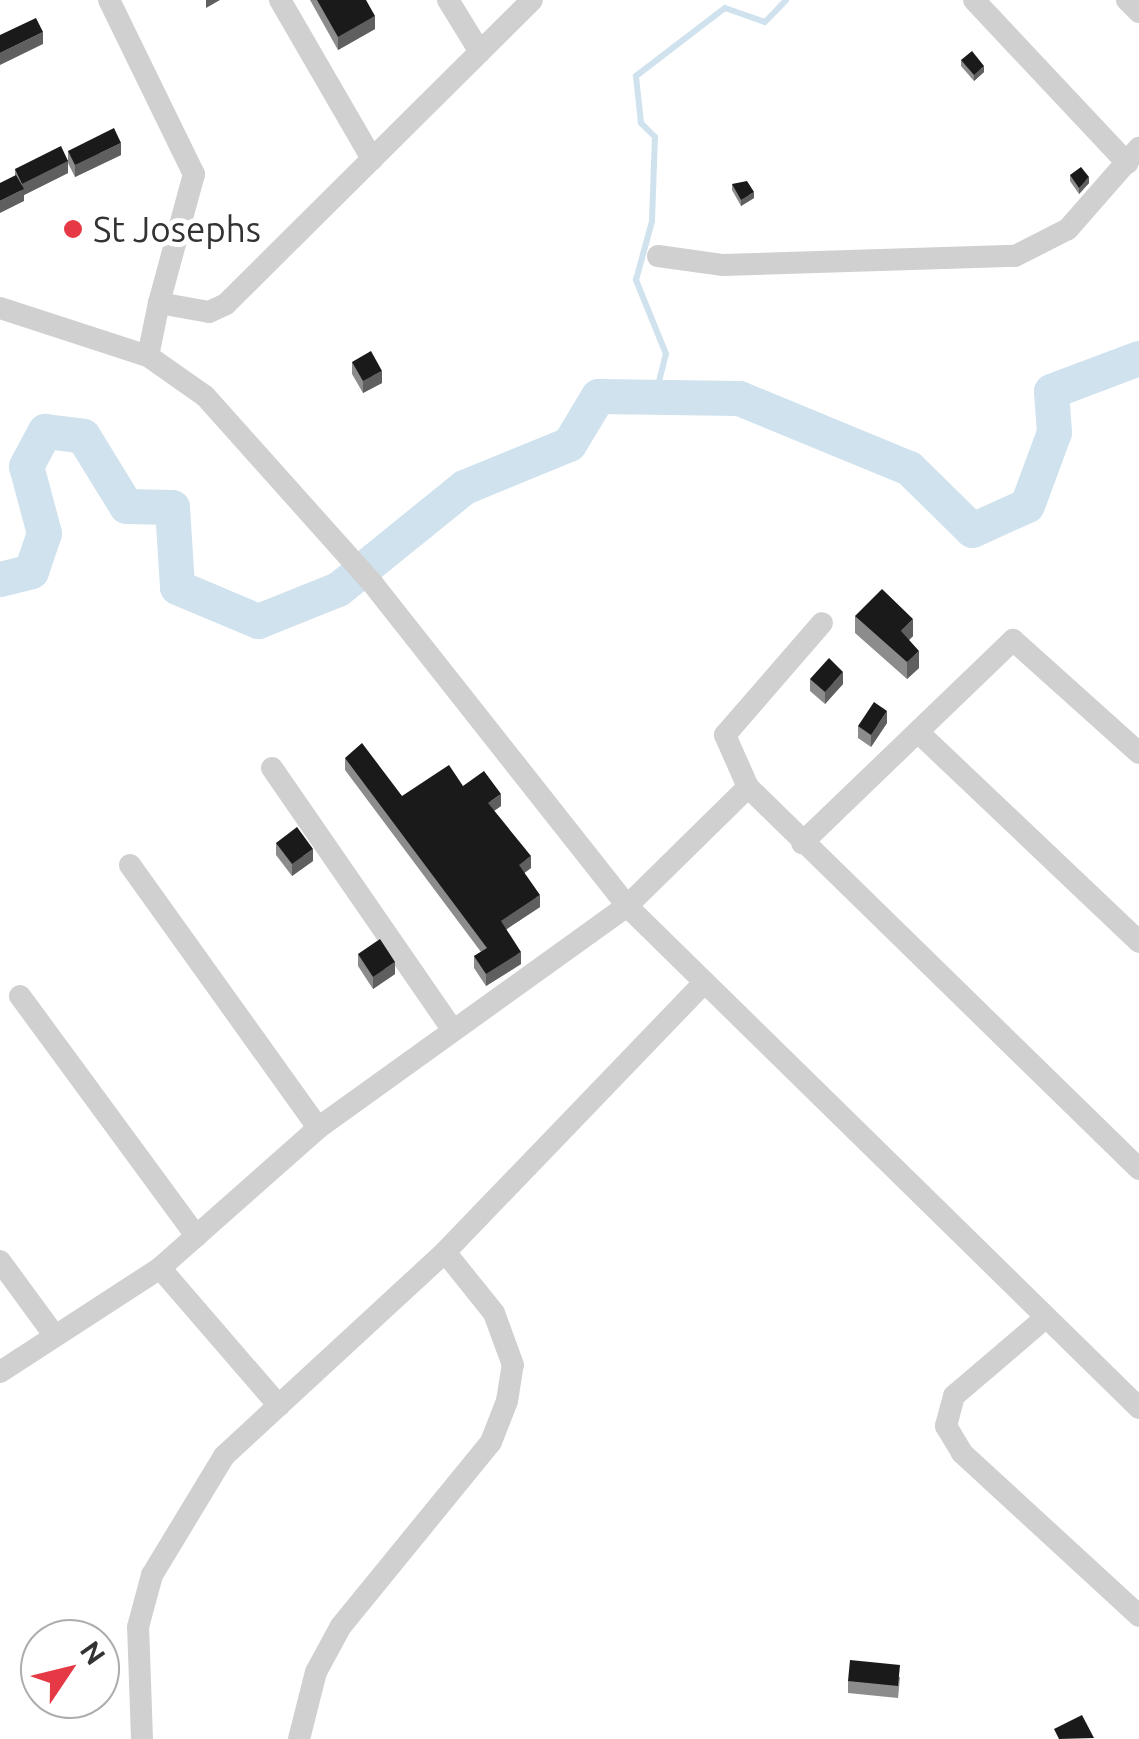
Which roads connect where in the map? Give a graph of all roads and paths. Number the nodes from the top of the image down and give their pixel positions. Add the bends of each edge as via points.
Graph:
1 (110, 0) edge
2 (280, 0) edge
3 (448, 0) edge
4 (532, 0) edge
5 (974, 0) edge
6 (1127, 0) edge
7 (1139, 12) edge
8 (480, 52) junction
9 (1133, 155) edge
10 (372, 159) junction
11 (658, 256) dead end
12 (159, 303) junction
13 (0, 308) edge
14 (148, 356) junction
15 (822, 623) dead end
16 (918, 732) junction
17 (1139, 752) edge
18 (272, 768) dead end
19 (748, 787) junction
20 (802, 843) junction
21 (130, 865) dead end
22 (627, 906) junction
23 (1139, 942) edge
24 (702, 986) junction
25 (20, 996) dead end
26 (453, 1030) junction
27 (318, 1128) junction
28 (1139, 1170) edge
29 (196, 1236) junction
30 (445, 1252) junction
31 (0, 1260) edge
32 (160, 1268) junction
33 (1044, 1319) junction
34 (52, 1332) junction
35 (0, 1372) edge
36 (278, 1406) junction
37 (1139, 1408) edge
38 (1139, 1616) edge
39 (142, 1739) edge
40 (299, 1739) edge

1 - 12 street via 194,174
2 - 10 street
3 - 8 street
4 - 8 street
5 - 9 street
6 - 7 street
8 - 10 street
9 - 11 street via 1068,230 1015,256 723,266
10 - 12 street via 226,304 210,312
12 - 14 street
13 - 14 street
14 - 22 street via 205,396 374,584
15 - 19 street via 725,735
16 - 17 street via 1018,640
16 - 20 street
16 - 23 street
18 - 26 street
19 - 20 street
19 - 22 street
20 - 28 street
21 - 27 street
22 - 24 street
22 - 26 street
24 - 30 street
24 - 33 street
25 - 29 street
26 - 27 street
27 - 29 street
29 - 32 street
30 - 36 street
30 - 40 street via 494,1313 513,1364 507,1401 491,1442 341,1626 316,1672
31 - 34 street
32 - 34 street
32 - 36 street
33 - 37 street
33 - 38 street via 954,1396 946,1426 962,1453
34 - 35 street
36 - 39 street via 224,1456 152,1575 138,1627

